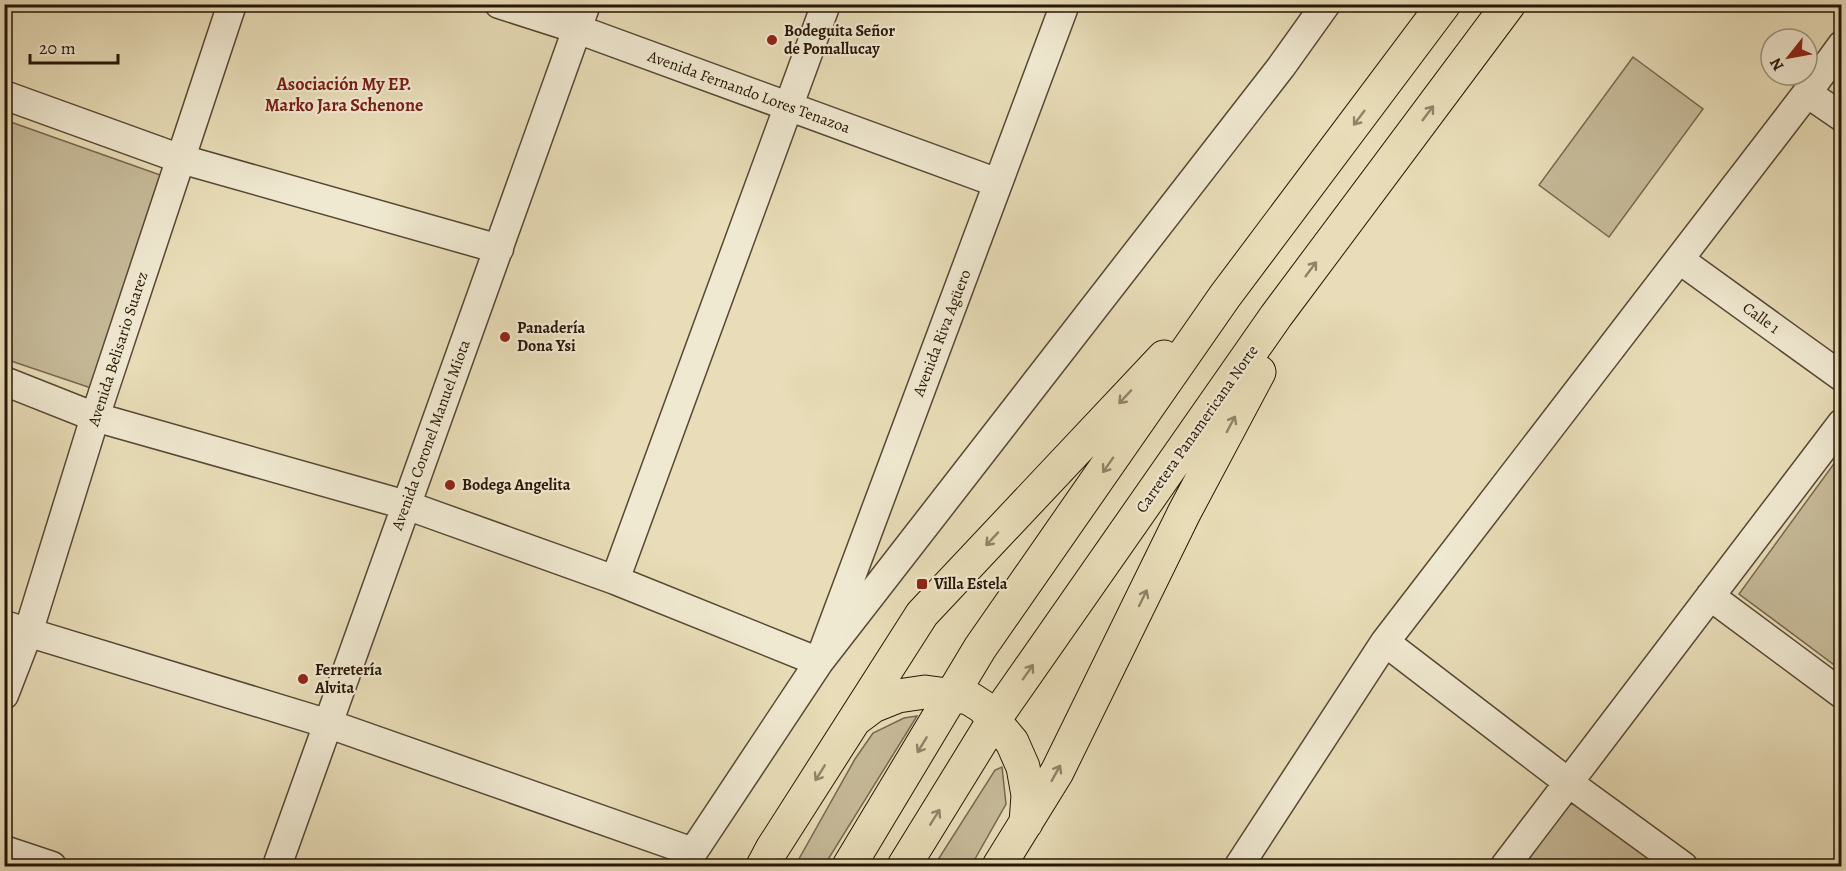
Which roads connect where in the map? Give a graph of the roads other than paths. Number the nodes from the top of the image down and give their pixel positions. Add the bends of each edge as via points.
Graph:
1 (232, 4) edge
2 (499, 4) edge
3 (826, 4) edge
4 (1065, 4) edge
5 (1305, 4) edge
6 (1326, 4) edge
7 (1444, 4) edge
8 (1509, 4) edge
9 (582, 16) edge
10 (1842, 45) edge
11 (1281, 67) junction
12 (1807, 93) junction
13 (4, 95) edge
14 (789, 107) junction
15 (1842, 117) edge
16 (181, 159) junction
17 (998, 183) junction
18 (499, 249) junction
19 (1680, 260) junction
20 (1225, 296) junction
21 (1276, 316) junction
22 (1842, 377) edge
23 (4, 381) edge
24 (95, 417) junction
25 (1842, 423) edge
26 (406, 506) junction
27 (615, 580) junction
28 (1710, 596) junction
29 (16, 629) edge
30 (1385, 642) junction
31 (819, 662) junction
32 (1842, 694) edge
33 (4, 695) edge
34 (952, 695) junction
35 (994, 720) junction
36 (851, 723) junction
37 (328, 724) junction
38 (1569, 783) junction
39 (1026, 823) junction
40 (4, 850) edge
41 (690, 859) edge
42 (51, 867) edge
43 (278, 867) edge
44 (763, 867) edge
45 (849, 867) edge
46 (904, 867) edge
47 (999, 867) edge
48 (1239, 867) edge
49 (1505, 867) edge
50 (1683, 867) edge

1 - 16 street, Avenida Belisario Suarez
2 - 9 street, Avenida Fernando Lores Tenazoa
3 - 14 street
4 - 17 street, Avenida Riva Agüero
5 - 11 street
6 - 11 street
7 -> 20 highway
21 -> 8 highway, Carretera Panamericana Norte
9 - 14 street, Avenida Fernando Lores Tenazoa
9 - 18 street, Avenida Coronel Manuel Miota
10 - 12 street
11 - 31 street
12 - 15 street
12 - 19 street
13 - 16 street
14 - 17 street, Avenida Fernando Lores Tenazoa
14 - 27 street
16 - 18 street
16 - 24 street, Avenida Belisario Suarez
17 - 31 street, Avenida Riva Agüero
18 - 26 street, Avenida Coronel Manuel Miota
19 - 22 street, Calle 1
19 - 30 street
20 -> 34 highway via 980,648
20 -> 36 highway via 922,614
35 -> 21 highway, Carretera Panamericana Norte
39 -> 21 highway via 1057,772 1184,513 1261,367
23 - 24 street
24 - 26 street
24 - 29 street, Avenida Belisario Suarez
25 - 28 street
26 - 27 street
26 - 37 street, Avenida Coronel Manuel Miota
27 - 31 street
28 - 32 street
28 - 38 street
29 - 33 street, Avenida Belisario Suarez
29 - 37 street
30 - 38 street
30 - 48 street
31 - 41 street
34 - 35 highway via 983,707
34 - 36 highway via 925,692 898,696 873,706
34 -> 45 highway
35 - 39 highway via 1012,742 1023,767 1028,795
46 -> 35 highway, Carretera Panamericana Norte
36 -> 44 highway
37 - 41 street
37 - 43 street, Avenida Coronel Manuel Miota
38 - 49 street
38 - 50 street
39 - 47 highway
40 - 42 street

